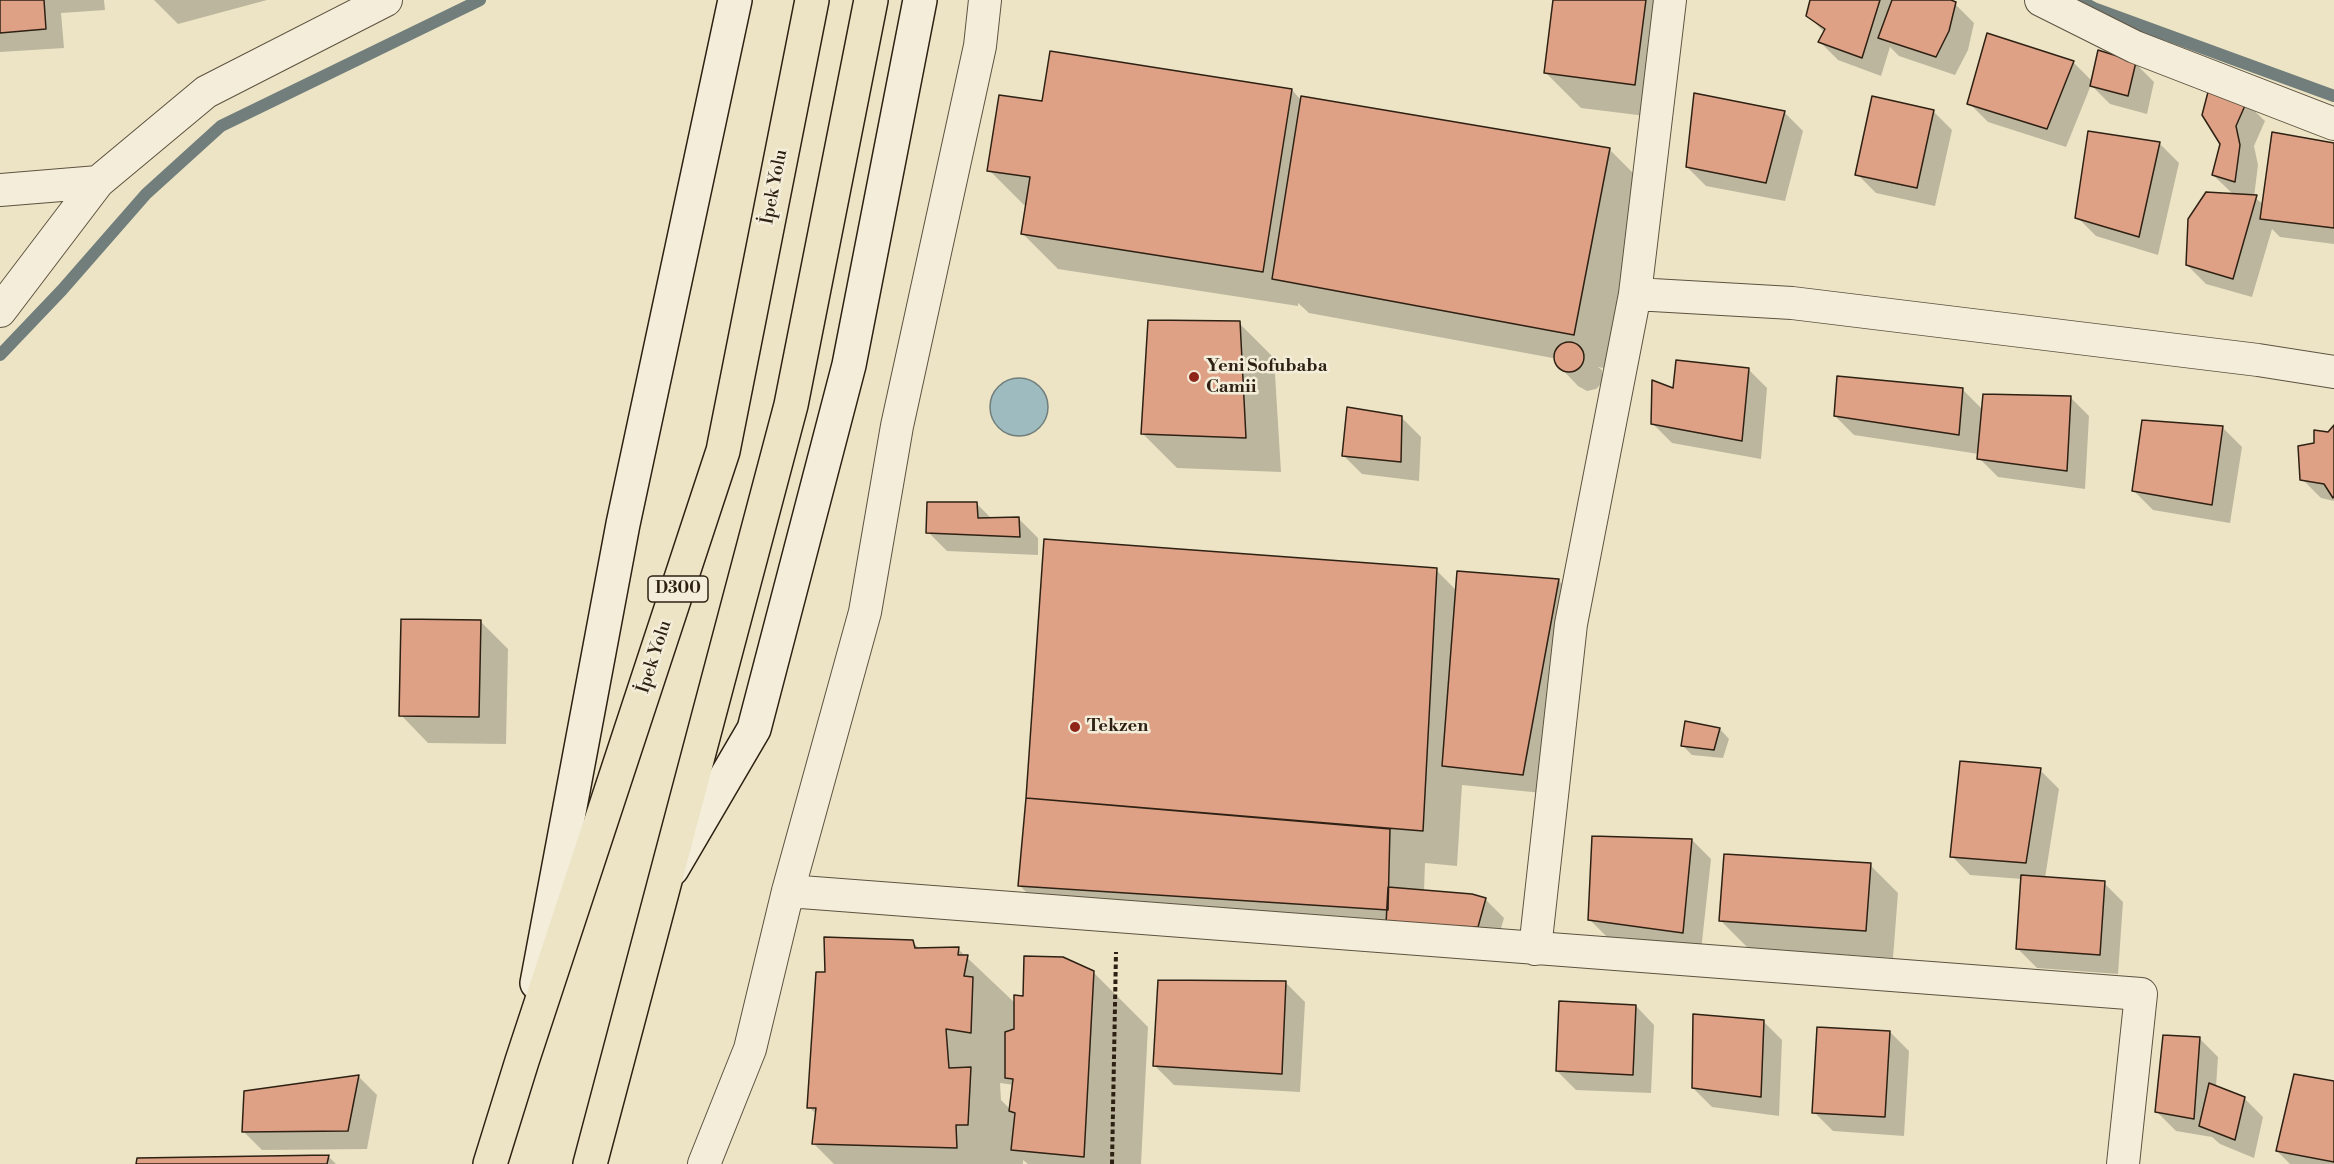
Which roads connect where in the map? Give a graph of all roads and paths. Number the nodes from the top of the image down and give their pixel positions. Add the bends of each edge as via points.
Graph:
1 (386, 0) edge
2 (735, 0) edge
3 (812, 0) edge
4 (870, 0) edge
5 (920, 0) edge
6 (985, 0) edge
7 (1670, 0) edge
8 (2041, 0) edge
9 (2334, 124) edge
10 (98, 182) junction
11 (0, 190) edge
12 (1635, 294) junction
13 (0, 311) edge
14 (2334, 372) edge
15 (666, 881) junction
16 (788, 891) junction
17 (1111, 916) junction
18 (1535, 949) junction
19 (522, 1061) junction
20 (490, 1164) edge
21 (590, 1164) edge
22 (704, 1164) edge
23 (1112, 1164) edge
24 (2123, 1164) edge

1 - 10 street via 206,92
2 - 19 street via 623,524
3 - 19 highway, İpek Yolu / D300 via 723,451
4 - 15 highway via 791,405
5 - 15 street via 849,365 754,729
6 - 16 street via 980,46 897,426 865,612
7 - 12 street
8 - 9 street via 2135,47
10 - 11 street
10 - 13 street
12 - 14 street via 1792,303
12 - 18 street via 1571,624
15 - 21 highway
16 - 17 street
16 - 22 street via 750,1049
17 - 18 street
17 - 23 path via 1117,963
18 - 24 street via 2141,994
19 - 20 highway, İpek Yolu / D300

